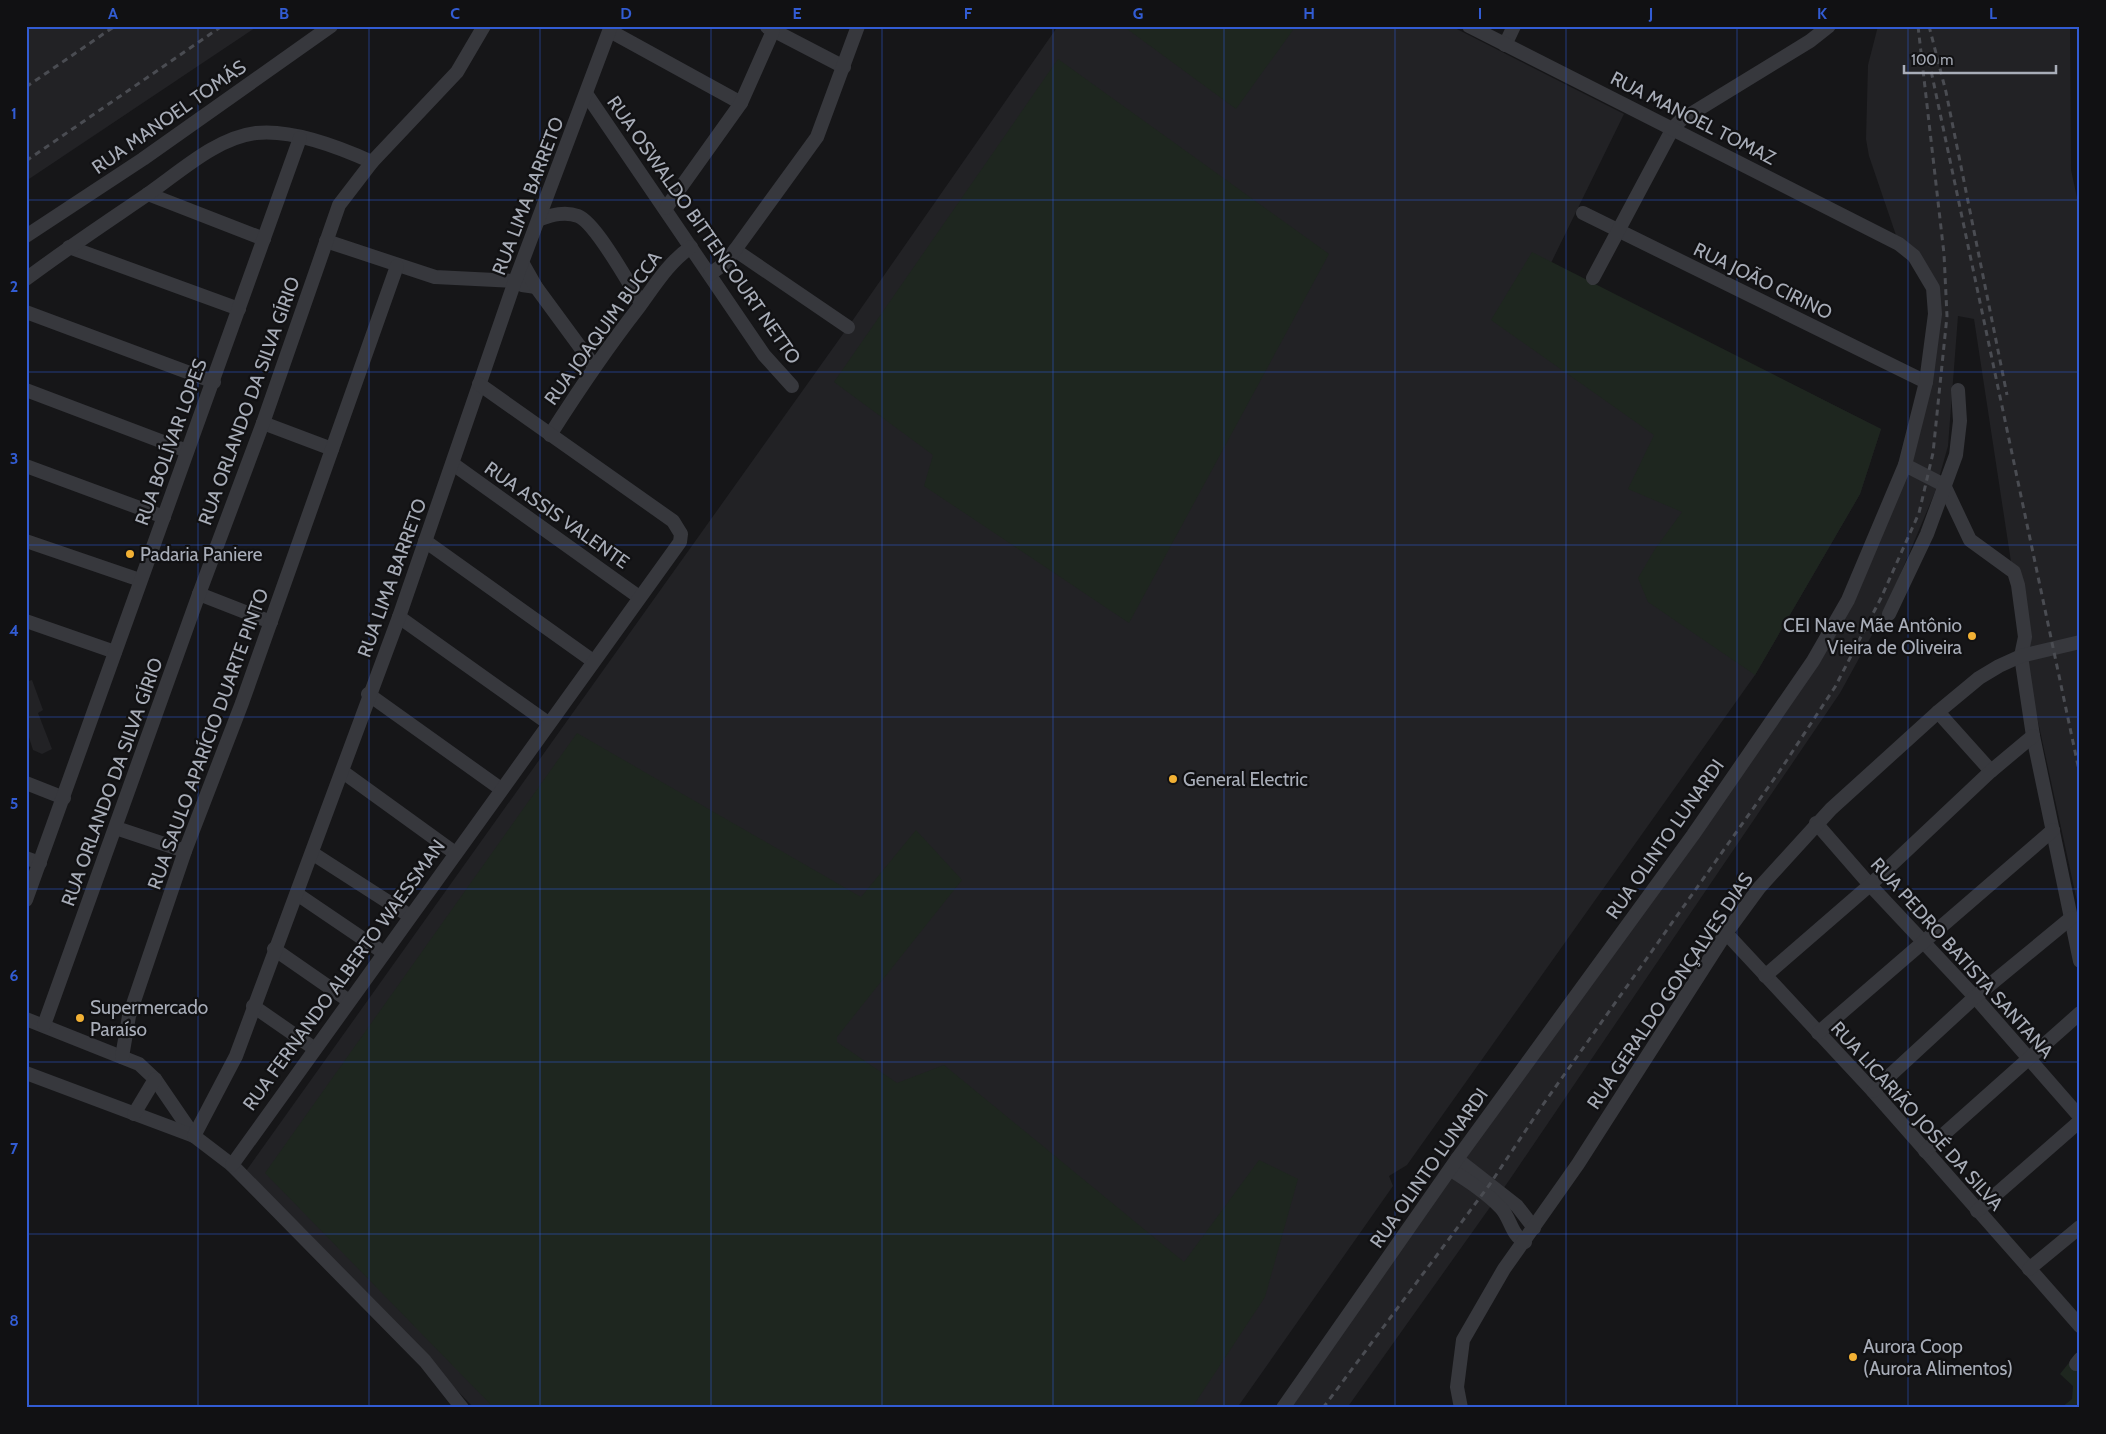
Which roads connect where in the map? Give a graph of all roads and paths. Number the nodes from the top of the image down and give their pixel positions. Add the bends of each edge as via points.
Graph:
1 (332, 26) edge
2 (484, 26) edge
3 (858, 26) edge
4 (1468, 26) edge
5 (1514, 26) edge
6 (1830, 26) edge
7 (611, 28) edge
8 (769, 28) edge
9 (1505, 45) junction
10 (844, 67) junction
11 (586, 95) junction
12 (741, 103) junction
13 (1673, 128) junction
14 (300, 138) junction
15 (372, 162) junction
16 (148, 194) junction
17 (666, 208) junction
18 (550, 210) junction
19 (1583, 213) dead end
20 (1618, 230) junction
21 (26, 236) edge
22 (264, 238) junction
23 (326, 240) junction
24 (1899, 244) joint
25 (691, 246) junction
26 (69, 247) junction
27 (735, 250) junction
28 (523, 264) junction
29 (397, 266) junction
30 (710, 274) junction
31 (26, 278) edge
32 (1593, 278) dead end
33 (515, 281) junction
34 (536, 287) junction
35 (641, 303) junction
36 (239, 309) junction
37 (26, 312) edge
38 (848, 327) dead end
39 (594, 366) junction
40 (214, 382) junction
41 (1926, 382) junction
42 (479, 384) junction
43 (792, 386) dead end
44 (26, 390) edge
45 (1958, 390) dead end
46 (263, 423) junction
47 (550, 435) junction
48 (332, 449) junction
49 (187, 451) junction
50 (453, 464) junction
51 (1904, 465) junction
52 (26, 466) edge
53 (1944, 485) junction
54 (164, 518) junction
55 (26, 541) edge
56 (425, 541) junction
57 (140, 580) junction
58 (199, 594) junction
59 (639, 597) junction
60 (1889, 614) dead end
61 (399, 617) junction
62 (26, 621) edge
63 (271, 622) junction
64 (2080, 642) edge
65 (115, 652) junction
66 (2021, 656) junction
67 (593, 661) junction
68 (368, 694) junction
69 (1938, 712) junction
70 (548, 723) junction
71 (2033, 736) junction
72 (1991, 771) junction
73 (343, 772) junction
74 (26, 783) edge
75 (501, 789) junction
76 (64, 798) junction
77 (1816, 823) junction
78 (116, 828) junction
79 (2053, 830) junction
80 (186, 851) junction
81 (455, 852) junction
82 (312, 853) junction
83 (26, 858) edge
84 (40, 863) junction
85 (1870, 885) junction
86 (297, 894) junction
87 (26, 900) edge
88 (410, 916) junction
89 (2071, 918) junction
90 (1726, 933) junction
91 (1923, 941) junction
92 (274, 949) junction
93 (384, 953) junction
94 (2080, 960) edge
95 (1765, 976) junction
96 (1975, 998) junction
97 (349, 1001) junction
98 (253, 1006) junction
99 (2080, 1013) edge
100 (26, 1019) edge
101 (44, 1025) junction
102 (1818, 1034) junction
103 (315, 1048) junction
104 (122, 1057) junction
105 (2028, 1059) junction
106 (26, 1073) edge
107 (155, 1078) junction
108 (1873, 1091) junction
109 (134, 1114) junction
110 (2080, 1117) edge
111 (2080, 1121) edge
112 (194, 1136) junction
113 (1925, 1151) junction
114 (232, 1165) junction
115 (1454, 1165) junction
116 (1548, 1208) junction
117 (1977, 1211) junction
118 (1526, 1216) junction
119 (2080, 1227) edge
120 (1534, 1228) junction
121 (1513, 1230) junction
122 (1525, 1242) junction
123 (1504, 1269) junction
124 (2030, 1269) junction
125 (2080, 1326) edge
126 (457, 1406) edge
127 (1460, 1407) edge
128 (1283, 1408) edge

1 - 21 street, RUA MANOEL TOMÁS via 143,160
2 - 15 street, RUA ORLANDO DA SILVA GÍRIO via 457,72
3 - 10 street
4 - 9 street, RUA MANOEL TOMAZ
5 - 9 street
6 - 13 street
7 - 11 street, RUA LIMA BARRETO
7 - 12 street
8 - 10 street
8 - 12 street
9 - 13 street, RUA MANOEL TOMAZ
10 - 27 street via 817,137
11 - 17 street, RUA OSWALDO BITTENCOURT NETTO
11 - 18 street, RUA LIMA BARRETO
12 - 17 street
13 - 20 street
13 - 24 street, RUA MANOEL TOMAZ
14 - 15 street via 343,149
14 - 16 street via 279,133 256,133 230,139
14 - 22 street, RUA BOLÍVAR LOPES
15 - 23 street, RUA ORLANDO DA SILVA GÍRIO via 339,205
16 - 22 street
16 - 26 street
17 - 25 street, RUA OSWALDO BITTENCOURT NETTO
18 - 28 street, RUA LIMA BARRETO via 540,219
18 - 35 street via 588,221
19 - 20 street, RUA JOÃO CIRINO
20 - 32 street
20 - 41 street, RUA JOÃO CIRINO
22 - 36 street, RUA BOLÍVAR LOPES
23 - 29 street
23 - 46 street, RUA ORLANDO DA SILVA GÍRIO
24 - 41 street, RUA OLINTO LUNARDI via 1914,256 1933,288 1935,314
25 - 30 street, RUA OSWALDO BITTENCOURT NETTO
25 - 35 street, RUA JOAQUIM BUCCA via 676,257
26 - 31 street
26 - 36 street
27 - 30 street
27 - 38 street
28 - 33 street, RUA LIMA BARRETO
28 - 34 street
29 - 33 street via 435,277
29 - 48 street, RUA SAULO APARÍCIO DUARTE PINTO
30 - 43 street, RUA OSWALDO BITTENCOURT NETTO via 764,355
33 - 34 street
33 - 42 street, RUA LIMA BARRETO
34 - 39 street
35 - 39 street, RUA JOAQUIM BUCCA
36 - 40 street, RUA BOLÍVAR LOPES
37 - 40 street
39 - 47 street, RUA JOAQUIM BUCCA
40 - 49 street, RUA BOLÍVAR LOPES
41 - 51 street, RUA OLINTO LUNARDI
42 - 47 street
42 - 50 street, RUA LIMA BARRETO
44 - 49 street
45 - 53 street via 1960,421 1956,455
46 - 48 street
46 - 58 street, RUA ORLANDO DA SILVA GÍRIO
47 - 59 street, RUA FERNANDO ALBERTO WAESSMAN via 673,520 680,542
48 - 63 street, RUA SAULO APARÍCIO DUARTE PINTO
49 - 54 street, RUA BOLÍVAR LOPES
50 - 56 street, RUA LIMA BARRETO
50 - 59 street, RUA ASSIS VALENTE
51 - 53 street
51 - 115 street, RUA OLINTO LUNARDI via 1848,600 1813,661 1693,835
52 - 54 street
53 - 60 street via 1927,534
53 - 66 street via 1970,540 2014,572 2025,637
54 - 57 street, RUA BOLÍVAR LOPES
55 - 57 street
56 - 61 street, RUA LIMA BARRETO
56 - 67 street
57 - 65 street, RUA BOLÍVAR LOPES
58 - 63 street
58 - 78 street, RUA ORLANDO DA SILVA GÍRIO
59 - 67 street, RUA FERNANDO ALBERTO WAESSMAN
61 - 68 street, RUA LIMA BARRETO
61 - 70 street
62 - 65 street
63 - 80 street, RUA SAULO APARÍCIO DUARTE PINTO
64 - 66 street, RUA GERALDO GONÇALVES DIAS
65 - 76 street, RUA BOLÍVAR LOPES
66 - 69 street, RUA GERALDO GONÇALVES DIAS via 1979,678
66 - 71 street
67 - 70 street, RUA FERNANDO ALBERTO WAESSMAN
68 - 73 street, RUA LIMA BARRETO
68 - 75 street
69 - 72 street
69 - 77 street, RUA GERALDO GONÇALVES DIAS
70 - 75 street, RUA FERNANDO ALBERTO WAESSMAN
71 - 72 street
71 - 79 street
72 - 85 street
73 - 81 street
73 - 82 street, RUA LIMA BARRETO
74 - 76 street
75 - 81 street, RUA FERNANDO ALBERTO WAESSMAN
76 - 84 street, RUA BOLÍVAR LOPES
77 - 85 street, RUA PEDRO BATISTA SANTANA
77 - 90 street, RUA GERALDO GONÇALVES DIAS via 1759,888
78 - 80 street
78 - 101 street, RUA ORLANDO DA SILVA GÍRIO
79 - 89 street
79 - 91 street
80 - 104 street, RUA SAULO APARÍCIO DUARTE PINTO via 129,1016
81 - 88 street, RUA FERNANDO ALBERTO WAESSMAN
82 - 86 street, RUA LIMA BARRETO
82 - 88 street
83 - 84 street
84 - 87 street, RUA BOLÍVAR LOPES
85 - 91 street, RUA PEDRO BATISTA SANTANA
85 - 95 street
86 - 92 street, RUA LIMA BARRETO
86 - 93 street
88 - 93 street, RUA FERNANDO ALBERTO WAESSMAN
89 - 94 street
89 - 96 street
90 - 95 street, RUA LICARIÃO JOSÉ DA SILVA
90 - 116 street, RUA GERALDO GONÇALVES DIAS
91 - 96 street, RUA PEDRO BATISTA SANTANA
91 - 102 street
92 - 97 street
92 - 98 street, RUA LIMA BARRETO
93 - 97 street, RUA FERNANDO ALBERTO WAESSMAN
95 - 102 street, RUA LICARIÃO JOSÉ DA SILVA
96 - 105 street, RUA PEDRO BATISTA SANTANA
96 - 108 street
97 - 103 street, RUA FERNANDO ALBERTO WAESSMAN
98 - 103 street
98 - 112 street, RUA LIMA BARRETO via 236,1056
99 - 105 street
100 - 101 street
101 - 104 street
102 - 108 street, RUA LICARIÃO JOSÉ DA SILVA
103 - 114 street, RUA FERNANDO ALBERTO WAESSMAN
104 - 107 street via 139,1064
105 - 110 street, RUA PEDRO BATISTA SANTANA
105 - 113 street
106 - 109 street
107 - 109 street
107 - 112 street
108 - 113 street, RUA LICARIÃO JOSÉ DA SILVA
109 - 112 street
111 - 117 street
112 - 114 street
113 - 117 street, RUA LICARIÃO JOSÉ DA SILVA
114 - 126 street via 425,1361
115 - 118 street via 1507,1197
115 - 121 street via 1498,1205 1510,1219
115 - 128 street, RUA OLINTO LUNARDI
116 - 118 street
116 - 120 street, RUA GERALDO GONÇALVES DIAS
117 - 124 street, RUA LICARIÃO JOSÉ DA SILVA
118 - 120 street
118 - 121 street via 1515,1224
119 - 124 street
120 - 122 street, RUA GERALDO GONÇALVES DIAS
121 - 122 street
121 - 123 street, RUA GERALDO GONÇALVES DIAS
122 - 123 street, RUA GERALDO GONÇALVES DIAS
123 - 127 street, RUA GERALDO GONÇALVES DIAS via 1463,1340 1457,1387
124 - 125 street, RUA LICARIÃO JOSÉ DA SILVA

